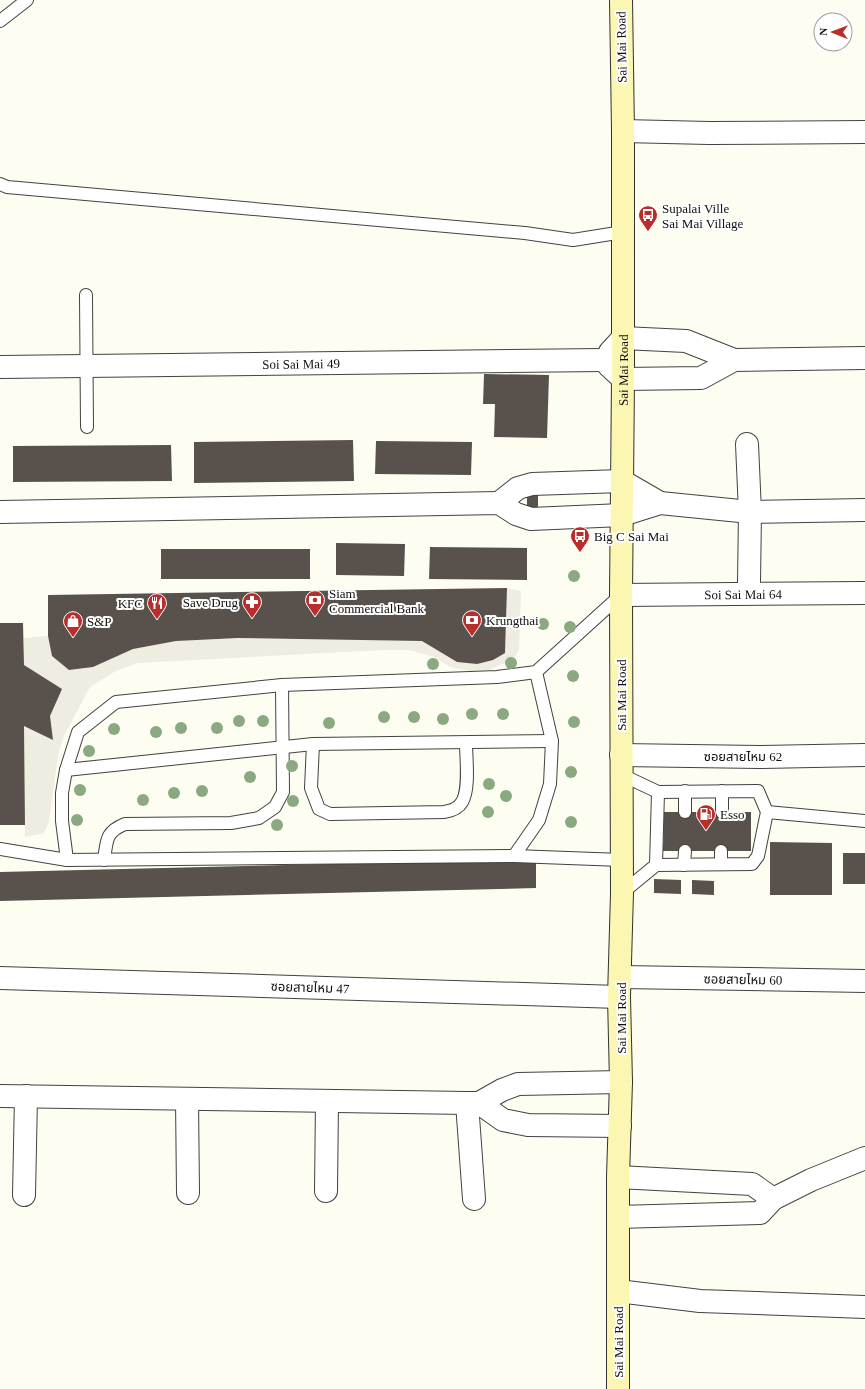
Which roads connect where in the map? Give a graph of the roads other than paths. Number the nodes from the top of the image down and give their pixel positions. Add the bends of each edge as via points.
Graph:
1 (27, 0) edge
2 (621, 0) edge
3 (0, 21) edge
4 (623, 131) junction
5 (865, 132) edge
6 (0, 184) edge
7 (623, 232) junction
8 (86, 295) dead end
9 (623, 338) junction
10 (865, 358) edge
11 (603, 360) junction
12 (734, 360) junction
13 (88, 366) junction
14 (0, 367) edge
15 (623, 379) junction
16 (87, 427) dead end
17 (747, 444) dead end
18 (622, 481) junction
19 (499, 503) junction
20 (660, 503) junction
21 (865, 510) edge
22 (0, 512) edge
23 (750, 512) junction
24 (622, 515) junction
25 (750, 582) dead end
26 (865, 593) edge
27 (621, 595) junction
28 (536, 672) junction
29 (282, 685) junction
30 (552, 741) junction
31 (466, 743) junction
32 (313, 744) junction
33 (281, 746) junction
34 (865, 754) edge
35 (622, 765) junction
36 (66, 770) junction
37 (685, 791) junction
38 (722, 791) junction
39 (658, 792) junction
40 (685, 812) dead end
41 (722, 812) dead end
42 (767, 812) junction
43 (865, 821) edge
44 (0, 849) edge
45 (685, 851) dead end
46 (721, 851) dead end
47 (514, 856) junction
48 (67, 860) junction
49 (104, 860) junction
50 (622, 860) junction
51 (721, 864) junction
52 (656, 865) junction
53 (684, 865) junction
54 (622, 893) junction
55 (0, 978) edge
56 (865, 982) edge
57 (620, 987) junction
58 (621, 1082) junction
59 (0, 1096) edge
60 (26, 1096) junction
61 (187, 1099) junction
62 (327, 1101) junction
63 (473, 1103) junction
64 (620, 1126) junction
65 (865, 1158) edge
66 (618, 1177) junction
67 (326, 1191) dead end
68 (188, 1194) dead end
69 (24, 1195) dead end
70 (474, 1199) dead end
71 (773, 1199) junction
72 (618, 1217) junction
73 (618, 1291) junction
74 (865, 1308) edge
75 (618, 1389) edge

1 - 3 lane
2 - 4 main road, Sai Mai Road
4 - 5 street
4 - 7 main road, Sai Mai Road
6 - 7 lane via 15,188 525,233 573,240
7 - 9 main road, Sai Mai Road
8 - 13 lane
9 - 11 street
9 - 12 street via 686,341
9 - 15 main road, Sai Mai Road
10 - 12 street
11 - 13 street, Soi Sai Mai 49
11 - 15 street
12 - 15 street via 701,378
13 - 14 street, Soi Sai Mai 49
13 - 16 lane
15 - 18 main road, Sai Mai Road
17 - 23 street, Soi Sai Mai 64
18 - 19 street via 532,484 518,488
18 - 20 street
18 - 24 main road, Sai Mai Road
19 - 22 street
19 - 24 street via 516,514 531,519
20 - 23 street
20 - 24 street
21 - 23 street
23 - 25 street, Soi Sai Mai 64
24 - 27 main road, Sai Mai Road
26 - 27 street, Soi Sai Mai 64
27 - 28 lane
27 - 35 main road, Sai Mai Road
28 - 29 lane via 497,677
28 - 30 lane
29 - 33 lane
29 - 36 lane via 116,702 78,732
30 - 31 lane
30 - 47 lane via 550,784 539,820
31 - 32 lane
31 - 32 lane via 466,790 462,803 454,810 330,814 319,809 313,797
32 - 33 lane
33 - 36 lane
33 - 49 lane via 283,792 275,807 259,818 231,823 125,824 115,828 108,836
34 - 35 street, ซอยสายไหม 62
35 - 39 lane
35 - 50 main road, Sai Mai Road
36 - 48 lane via 62,793 62,821
37 - 38 lane
37 - 39 lane
37 - 40 lane
38 - 41 lane
38 - 42 lane via 758,791
39 - 52 lane
42 - 43 lane
42 - 51 lane via 758,856 752,864
44 - 48 lane
45 - 53 lane
46 - 51 lane
47 - 49 lane
47 - 50 lane
48 - 49 lane
50 - 54 main road, Sai Mai Road
51 - 53 lane
52 - 53 lane
52 - 54 lane
54 - 57 main road, Sai Mai Road
55 - 57 street, ซอยสายไหม 47
56 - 57 street, ซอยสายไหม 60
57 - 58 main road, Sai Mai Road
58 - 63 street via 518,1084
58 - 64 main road, Sai Mai Road
59 - 60 street
60 - 61 street
60 - 69 street
61 - 62 street
61 - 68 street
62 - 63 street
62 - 67 street
63 - 64 street via 503,1120 528,1125
63 - 70 street
64 - 66 main road, Sai Mai Road
65 - 71 street
66 - 71 street via 752,1184
66 - 72 main road, Sai Mai Road
71 - 72 street via 760,1213
72 - 73 main road, Sai Mai Road
73 - 74 street via 700,1301
73 - 75 main road, Sai Mai Road

